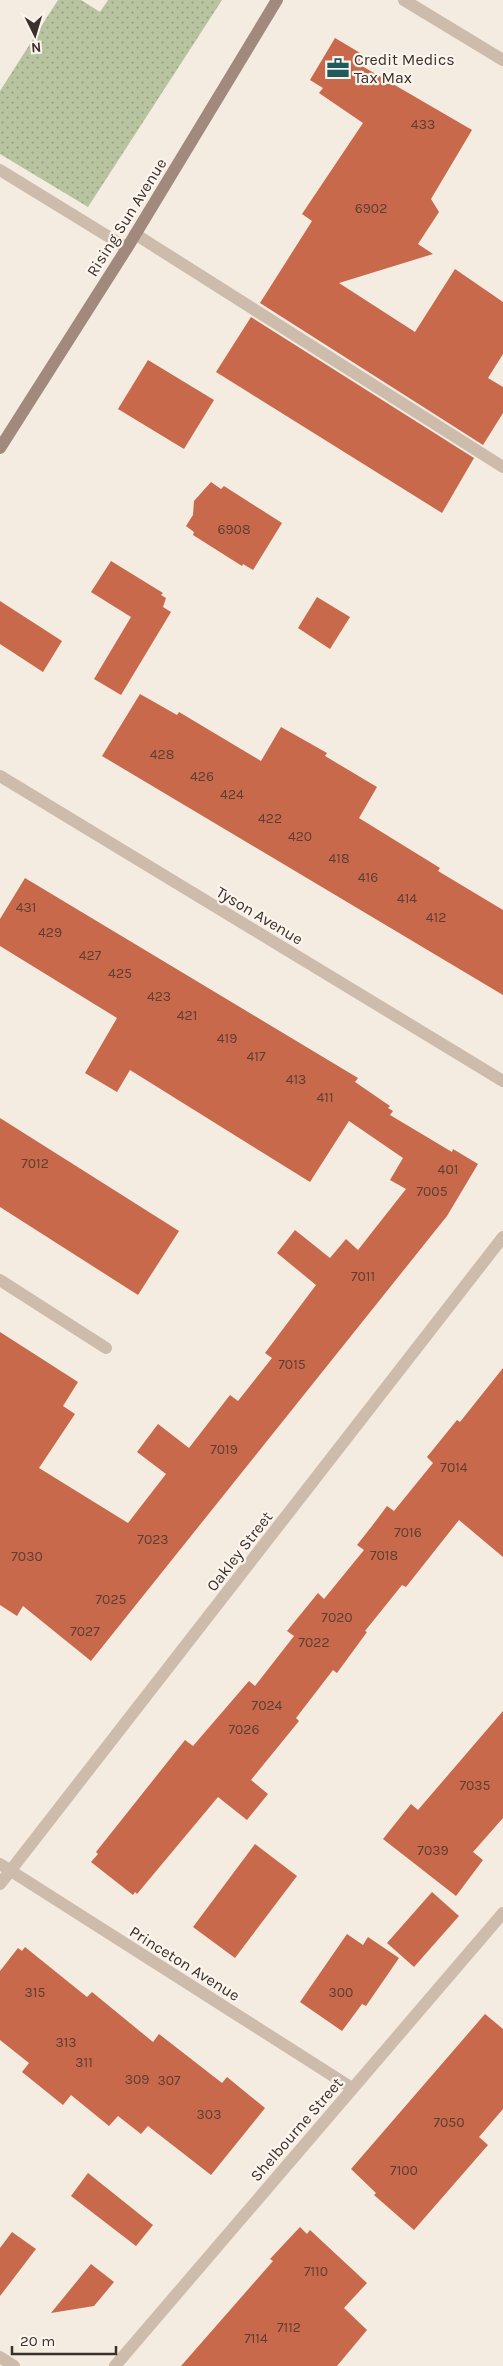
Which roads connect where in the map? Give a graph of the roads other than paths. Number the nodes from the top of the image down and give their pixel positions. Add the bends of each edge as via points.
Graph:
1 (277, 0) edge
2 (404, 0) edge
3 (503, 60) edge
4 (0, 170) edge
5 (135, 234) junction
6 (127, 248) junction
7 (0, 448) edge
8 (503, 467) edge
9 (0, 776) edge
10 (503, 1081) edge
11 (503, 1237) edge
12 (0, 1280) edge
13 (106, 1348) dead end
14 (5, 1868) edge
15 (0, 1884) edge
16 (503, 1913) edge
17 (352, 2088) junction
18 (0, 2357) edge
19 (14, 2366) edge
20 (115, 2366) edge

1 - 5 main road, Rising Sun Avenue
2 - 3 street
4 - 6 street
5 - 6 main road, Rising Sun Avenue
5 - 8 street
6 - 7 main road, Rising Sun Avenue
9 - 10 street, Tyson Avenue
11 - 14 street, Oakley Street
12 - 13 street
14 - 15 street, Oakley Street
14 - 17 street, Princeton Avenue
16 - 17 street, Shelbourne Street
17 - 20 street, Shelbourne Street
18 - 19 street

